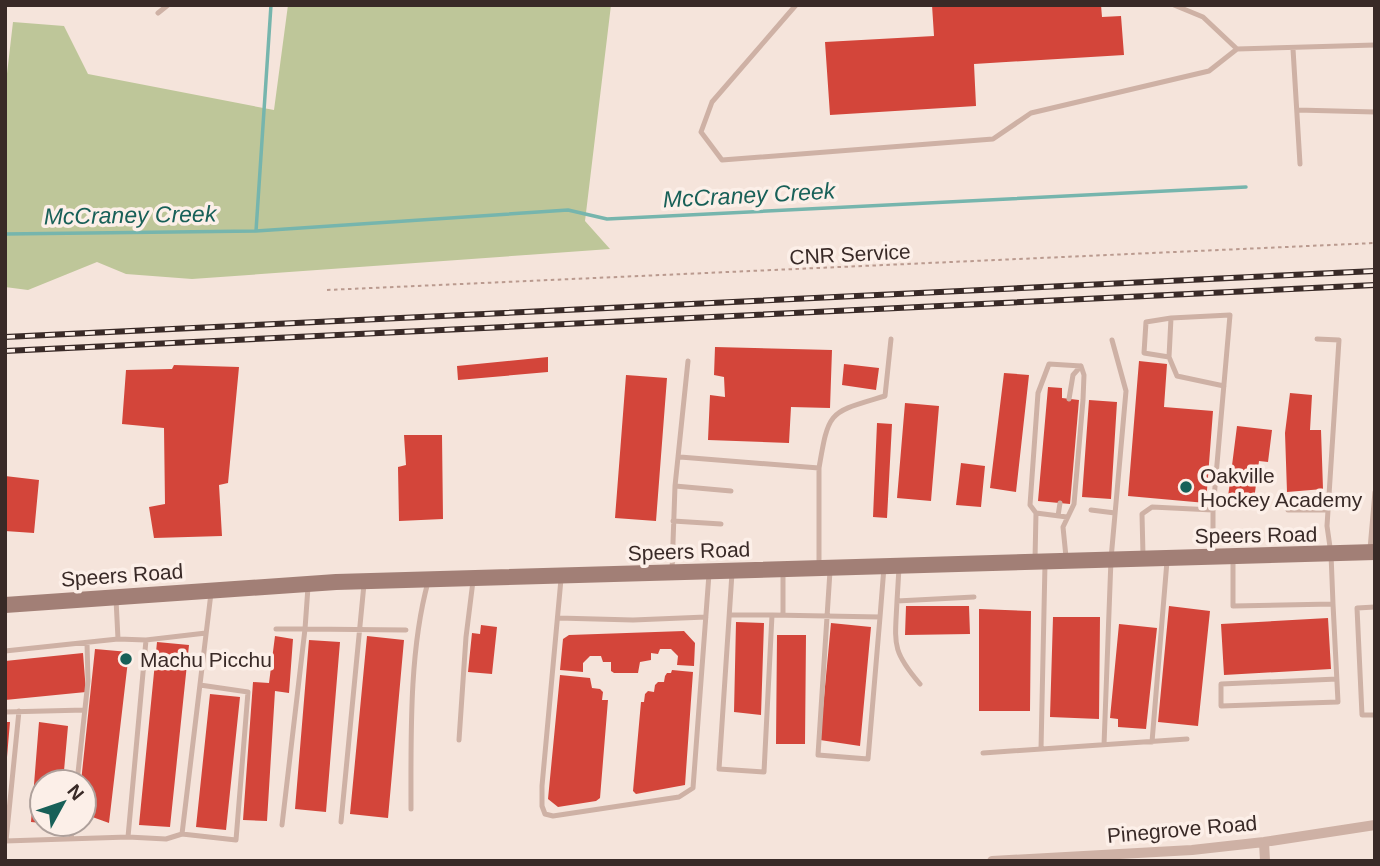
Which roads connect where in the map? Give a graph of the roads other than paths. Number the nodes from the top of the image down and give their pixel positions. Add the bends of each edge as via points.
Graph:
1 (168, 5) edge
2 (796, 5) edge
3 (1174, 5) edge
4 (158, 13) dead end
5 (1375, 45) edge
6 (1237, 49) junction
7 (1293, 49) junction
8 (1297, 110) junction
9 (1375, 112) edge
10 (1300, 164) dead end
11 (1171, 318) junction
12 (891, 339) dead end
13 (1317, 339) dead end
14 (1112, 340) dead end
15 (1169, 357) junction
16 (688, 361) dead end
17 (1081, 366) junction
18 (1224, 386) junction
19 (1069, 399) dead end
20 (680, 457) junction
21 (819, 468) junction
22 (676, 486) junction
23 (731, 491) dead end
24 (1375, 492) edge
25 (1060, 503) dead end
26 (1091, 510) dead end
27 (1213, 510) junction
28 (1288, 510) dead end
29 (1328, 510) junction
30 (1036, 513) junction
31 (1115, 513) junction
32 (1058, 516) junction
33 (1067, 517) junction
34 (673, 521) junction
35 (721, 524) dead end
36 (1372, 552) edge
37 (1331, 554) junction
38 (1213, 556) junction
39 (1233, 556) junction
40 (1143, 558) junction
41 (1167, 558) junction
42 (1111, 559) junction
43 (1066, 560) junction
44 (1040, 561) junction
45 (891, 566) junction
46 (825, 568) junction
47 (783, 569) junction
48 (732, 570) junction
49 (709, 571) junction
50 (671, 574) junction
51 (561, 575) junction
52 (473, 578) junction
53 (429, 579) junction
54 (364, 581) junction
55 (308, 584) junction
56 (211, 590) junction
57 (116, 597) junction
58 (975, 597) dead end
59 (897, 601) junction
60 (1333, 604) junction
61 (5, 605) edge
62 (1375, 607) edge
63 (730, 615) junction
64 (772, 615) junction
65 (783, 615) junction
66 (828, 615) junction
67 (705, 617) junction
68 (880, 617) junction
69 (558, 618) junction
70 (276, 629) dead end
71 (305, 629) junction
72 (360, 630) junction
73 (406, 630) dead end
74 (206, 633) junction
75 (118, 639) junction
76 (146, 640) junction
77 (87, 643) junction
78 (5, 651) edge
79 (1337, 679) junction
80 (920, 684) dead end
81 (200, 685) junction
82 (85, 710) junction
83 (19, 711) junction
84 (5, 712) edge
85 (1375, 715) edge
86 (1187, 739) dead end
87 (459, 740) dead end
88 (1152, 741) junction
89 (1104, 745) junction
90 (1041, 749) junction
91 (983, 753) dead end
92 (79, 768) edge
93 (411, 809) dead end
94 (341, 822) dead end
95 (282, 825) dead end
96 (1375, 825) edge
97 (183, 834) junction
98 (128, 837) junction
99 (71, 838) edge
100 (98, 838) edge
101 (5, 841) edge
102 (1264, 842) junction
103 (1107, 858) edge
104 (992, 861) edge
105 (1265, 861) edge

1 - 4 lane
2 - 6 lane via 712,102 701,132 722,160 993,139 1031,113 1209,71
3 - 6 lane via 1203,17
5 - 7 lane
6 - 7 lane
7 - 8 lane
8 - 9 lane
8 - 10 lane
11 - 15 lane
11 - 15 lane via 1146,322 1144,353
11 - 18 lane via 1230,315
12 - 21 lane via 885,397 840,410 826,427
13 - 29 lane via 1339,340
14 - 31 lane via 1126,391
15 - 18 lane via 1177,376
16 - 20 lane
17 - 19 lane via 1073,375
17 - 30 lane via 1049,364 1038,393 1030,506
17 - 33 lane via 1083,400 1074,504
18 - 27 lane
20 - 21 lane
20 - 22 lane
21 - 46 lane
22 - 23 lane
22 - 34 lane
24 - 36 lane
25 - 32 lane
26 - 31 lane
27 - 38 lane
27 - 40 lane via 1153,507 1142,514
28 - 29 lane
29 - 37 lane
30 - 32 lane
30 - 44 lane
31 - 42 lane
32 - 33 lane
33 - 43 lane via 1062,527
34 - 35 lane
34 - 50 lane
36 - 37 main road, Speers Road
37 - 39 main road, Speers Road
37 - 60 lane
38 - 39 main road, Speers Road
38 - 41 main road, Speers Road
39 - 60 lane via 1233,606
40 - 41 main road, Speers Road
40 - 42 main road, Speers Road
41 - 88 lane
42 - 43 main road, Speers Road
42 - 89 lane
43 - 44 main road, Speers Road
44 - 45 main road, Speers Road
44 - 90 lane
45 - 46 main road, Speers Road
45 - 59 lane
45 - 68 lane
46 - 47 main road, Speers Road
46 - 66 lane
47 - 48 main road, Speers Road
47 - 65 lane
48 - 49 main road, Speers Road
48 - 63 lane
49 - 50 main road, Speers Road
49 - 67 lane
50 - 51 main road, Speers Road
51 - 52 main road, Speers Road
51 - 69 lane
52 - 53 main road, Speers Road
52 - 87 lane
53 - 54 main road, Speers Road
53 - 93 lane via 421,609 412,722
54 - 55 main road, Speers Road
54 - 72 lane
55 - 56 main road, Speers Road
55 - 71 lane
56 - 57 main road, Speers Road
56 - 74 lane
57 - 61 main road, Speers Road
57 - 75 lane
58 - 59 lane
59 - 80 lane via 895,640 901,662
60 - 79 lane
62 - 85 lane via 1357,608 1362,715
63 - 64 lane
63 - 64 lane via 719,769 764,772
64 - 65 lane
65 - 66 lane
66 - 68 lane
66 - 68 lane via 818,755 868,759
67 - 69 lane
67 - 69 lane via 693,788 679,797 553,816 545,814 542,806 542,786
70 - 71 lane
71 - 72 lane
71 - 95 lane
72 - 73 lane
72 - 94 lane
74 - 76 lane
74 - 81 lane
75 - 76 lane
75 - 77 lane
76 - 98 lane
77 - 78 lane
77 - 82 lane
79 - 79 lane via 1221,684 1221,706 1338,702
81 - 97 lane
81 - 97 lane via 248,692 236,840
82 - 83 lane
82 - 92 lane
83 - 84 lane
83 - 101 lane
86 - 88 lane
88 - 89 lane
89 - 90 lane
90 - 91 lane
96 - 102 street, Pinegrove Road
97 - 98 lane via 166,839
98 - 100 lane
99 - 101 lane
102 - 103 street, Pinegrove Road
102 - 105 street
103 - 104 street, Pinegrove Road

